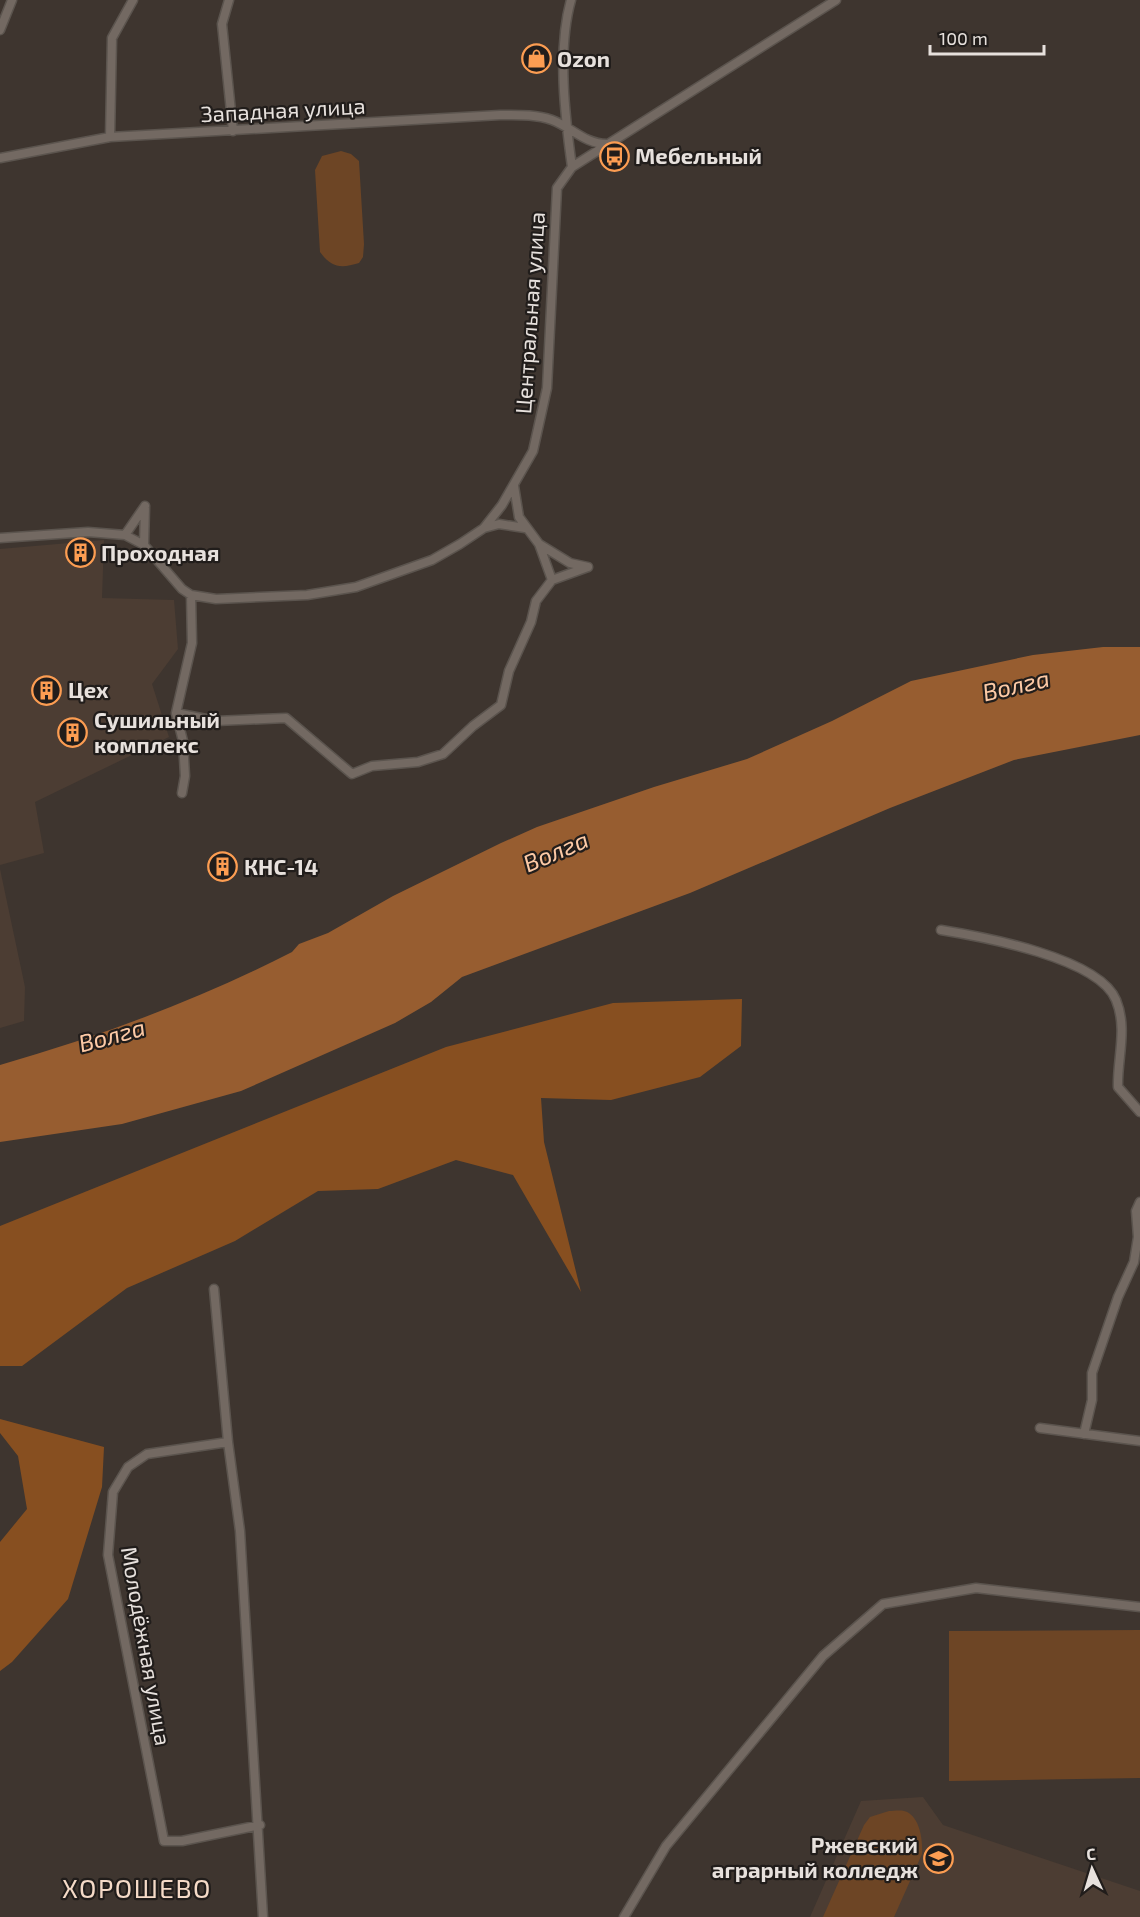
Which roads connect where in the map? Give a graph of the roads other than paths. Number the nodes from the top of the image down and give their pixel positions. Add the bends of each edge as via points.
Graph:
1 (12, 0) edge
2 (133, 0) edge
3 (230, 0) edge
4 (571, 0) edge
5 (836, 0) edge
6 (0, 30) edge
7 (567, 129) junction
8 (233, 131) junction
9 (110, 137) junction
10 (607, 144) junction
11 (0, 158) edge
12 (572, 167) junction
13 (514, 486) junction
14 (484, 528) junction
15 (525, 528) junction
16 (125, 535) junction
17 (0, 538) edge
18 (538, 544) junction
19 (144, 545) junction
20 (552, 580) junction
21 (190, 596) junction
22 (176, 713) junction
23 (182, 793) dead end
24 (941, 930) dead end
25 (1140, 1112) edge
26 (1140, 1203) edge
27 (214, 1289) dead end
28 (1040, 1428) dead end
29 (1084, 1434) junction
30 (1140, 1441) edge
31 (228, 1442) junction
32 (1140, 1607) edge
33 (260, 1825) junction
34 (264, 1917) edge
35 (624, 1917) edge

1 - 6 street
2 - 9 street via 112,38
3 - 8 street via 222,24
4 - 7 street via 565,58
5 - 10 street, Центральная улица
7 - 8 street, Западная улица via 540,117 500,115
7 - 10 street, Западная улица
7 - 12 street
8 - 9 street, Западная улица
9 - 11 street, Западная улица
10 - 12 street, Центральная улица
12 - 13 street, Центральная улица via 557,188 544,410 533,451
13 - 14 street, Центральная улица
13 - 15 street via 519,517
14 - 15 street via 499,524
14 - 21 street, Центральная улица via 432,560 356,587 307,595 216,599
15 - 18 street
16 - 17 street via 88,532
16 - 19 street
16 - 19 street via 146,506
18 - 20 street
18 - 20 street via 570,563 588,567
19 - 21 street
20 - 22 street via 536,600 531,622 509,671 501,705 443,754 418,762 372,766 352,774 286,718 216,721
21 - 22 street via 192,643
22 - 23 street via 183,741
24 - 25 street via 1080,966 1101,980 1116,999 1122,1025 1118,1088
26 - 29 street via 1136,1211 1138,1237 1134,1262 1092,1374 1092,1400
27 - 31 street
28 - 29 street
29 - 30 street
31 - 33 street via 240,1531
31 - 33 street, Молодёжная улица via 147,1454 129,1467 113,1492 108,1555 164,1841
32 - 35 street via 976,1588 883,1604 823,1656 666,1846
33 - 34 street

